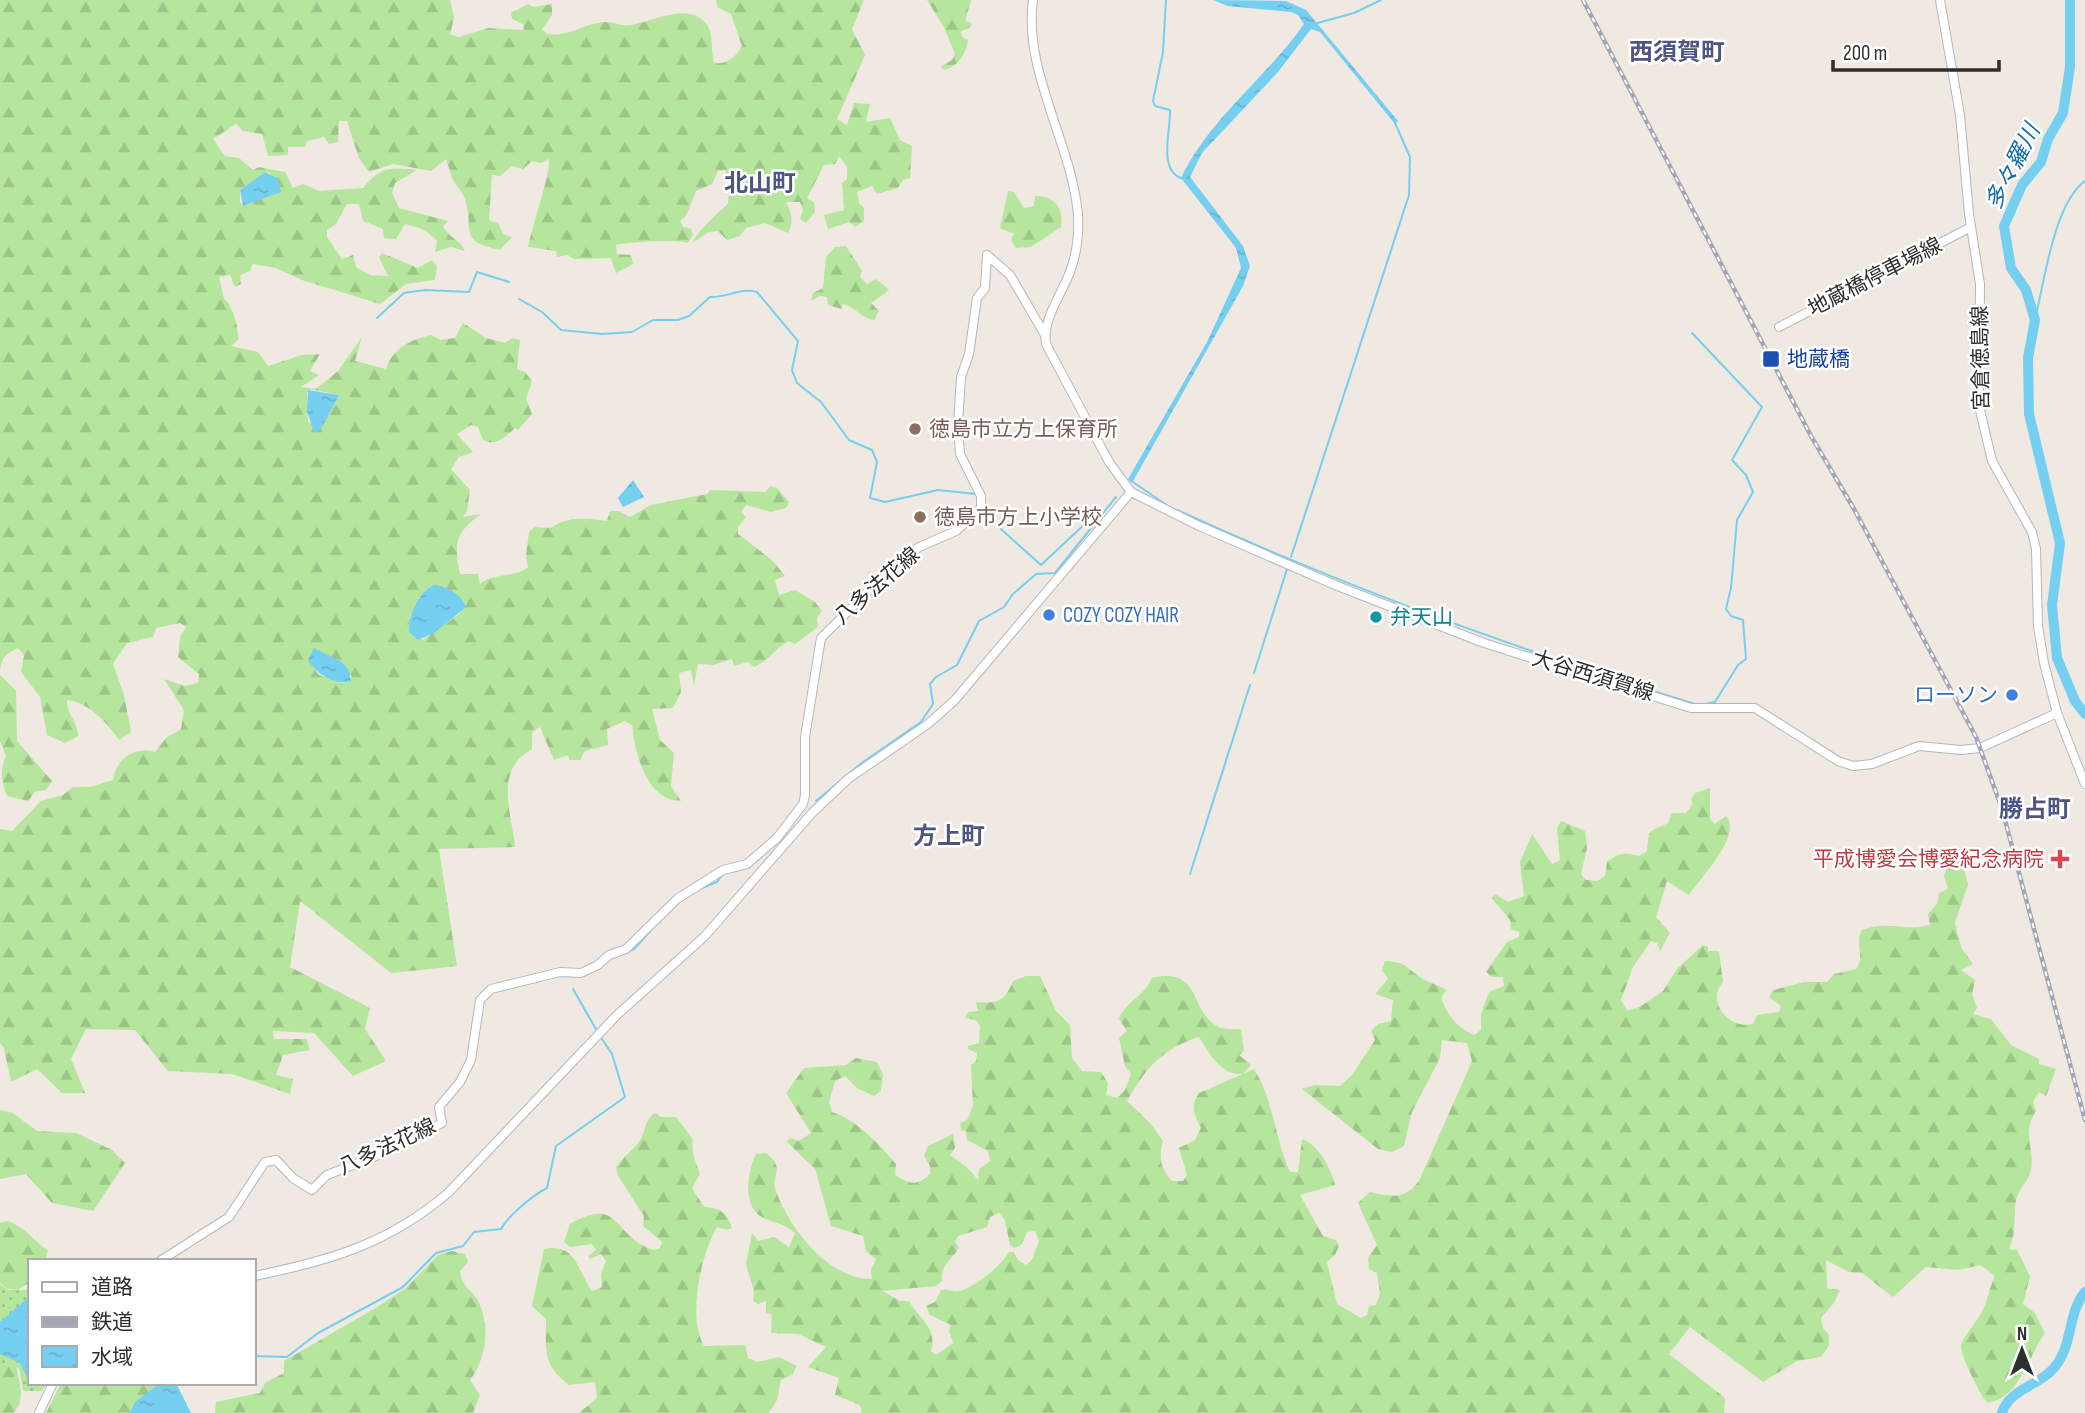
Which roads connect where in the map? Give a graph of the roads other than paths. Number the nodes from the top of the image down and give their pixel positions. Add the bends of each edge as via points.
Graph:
1 (1033, 0) edge
2 (1940, 0) edge
3 (1971, 227) junction
4 (1779, 327) dead end
5 (1045, 335) junction
6 (1131, 492) junction
7 (2057, 713) junction
8 (2085, 784) edge
9 (807, 808) junction
10 (163, 1259) edge
11 (256, 1275) edge
12 (52, 1385) edge
13 (39, 1413) edge

1 - 5 main road via 1035,52 1072,176 1078,218 1071,269
2 - 3 main road, 宮倉徳島線 via 1960,115
3 - 4 main road, 地蔵橋停車場線
3 - 7 main road, 宮倉徳島線 via 1980,284 1979,407 1992,461 2032,532 2039,635
5 - 6 main road, 八多法花線 via 1051,357 1109,462
5 - 9 main road, 八多法花線 via 1010,275 987,255 985,288 977,298 961,377 958,425 958,447 981,496 981,508 956,531 919,547 897,563 821,638 805,737
6 - 7 main road, 大谷西須賀線 via 1364,597 1484,643 1691,708 1755,708 1846,765 1872,764 1919,746 1980,748
6 - 9 main road, 八多法花線 via 954,701 929,724
7 - 8 main road, 宮倉徳島線
9 - 10 main road, 八多法花線 via 747,864 723,870 677,898 626,949 581,973 560,972 491,989 480,1000 471,1060 439,1107 442,1123 327,1175 312,1190 276,1160 265,1162 229,1217
9 - 11 main road, 八多法花線 via 705,936 617,1015 426,1212 362,1248
12 - 13 main road

